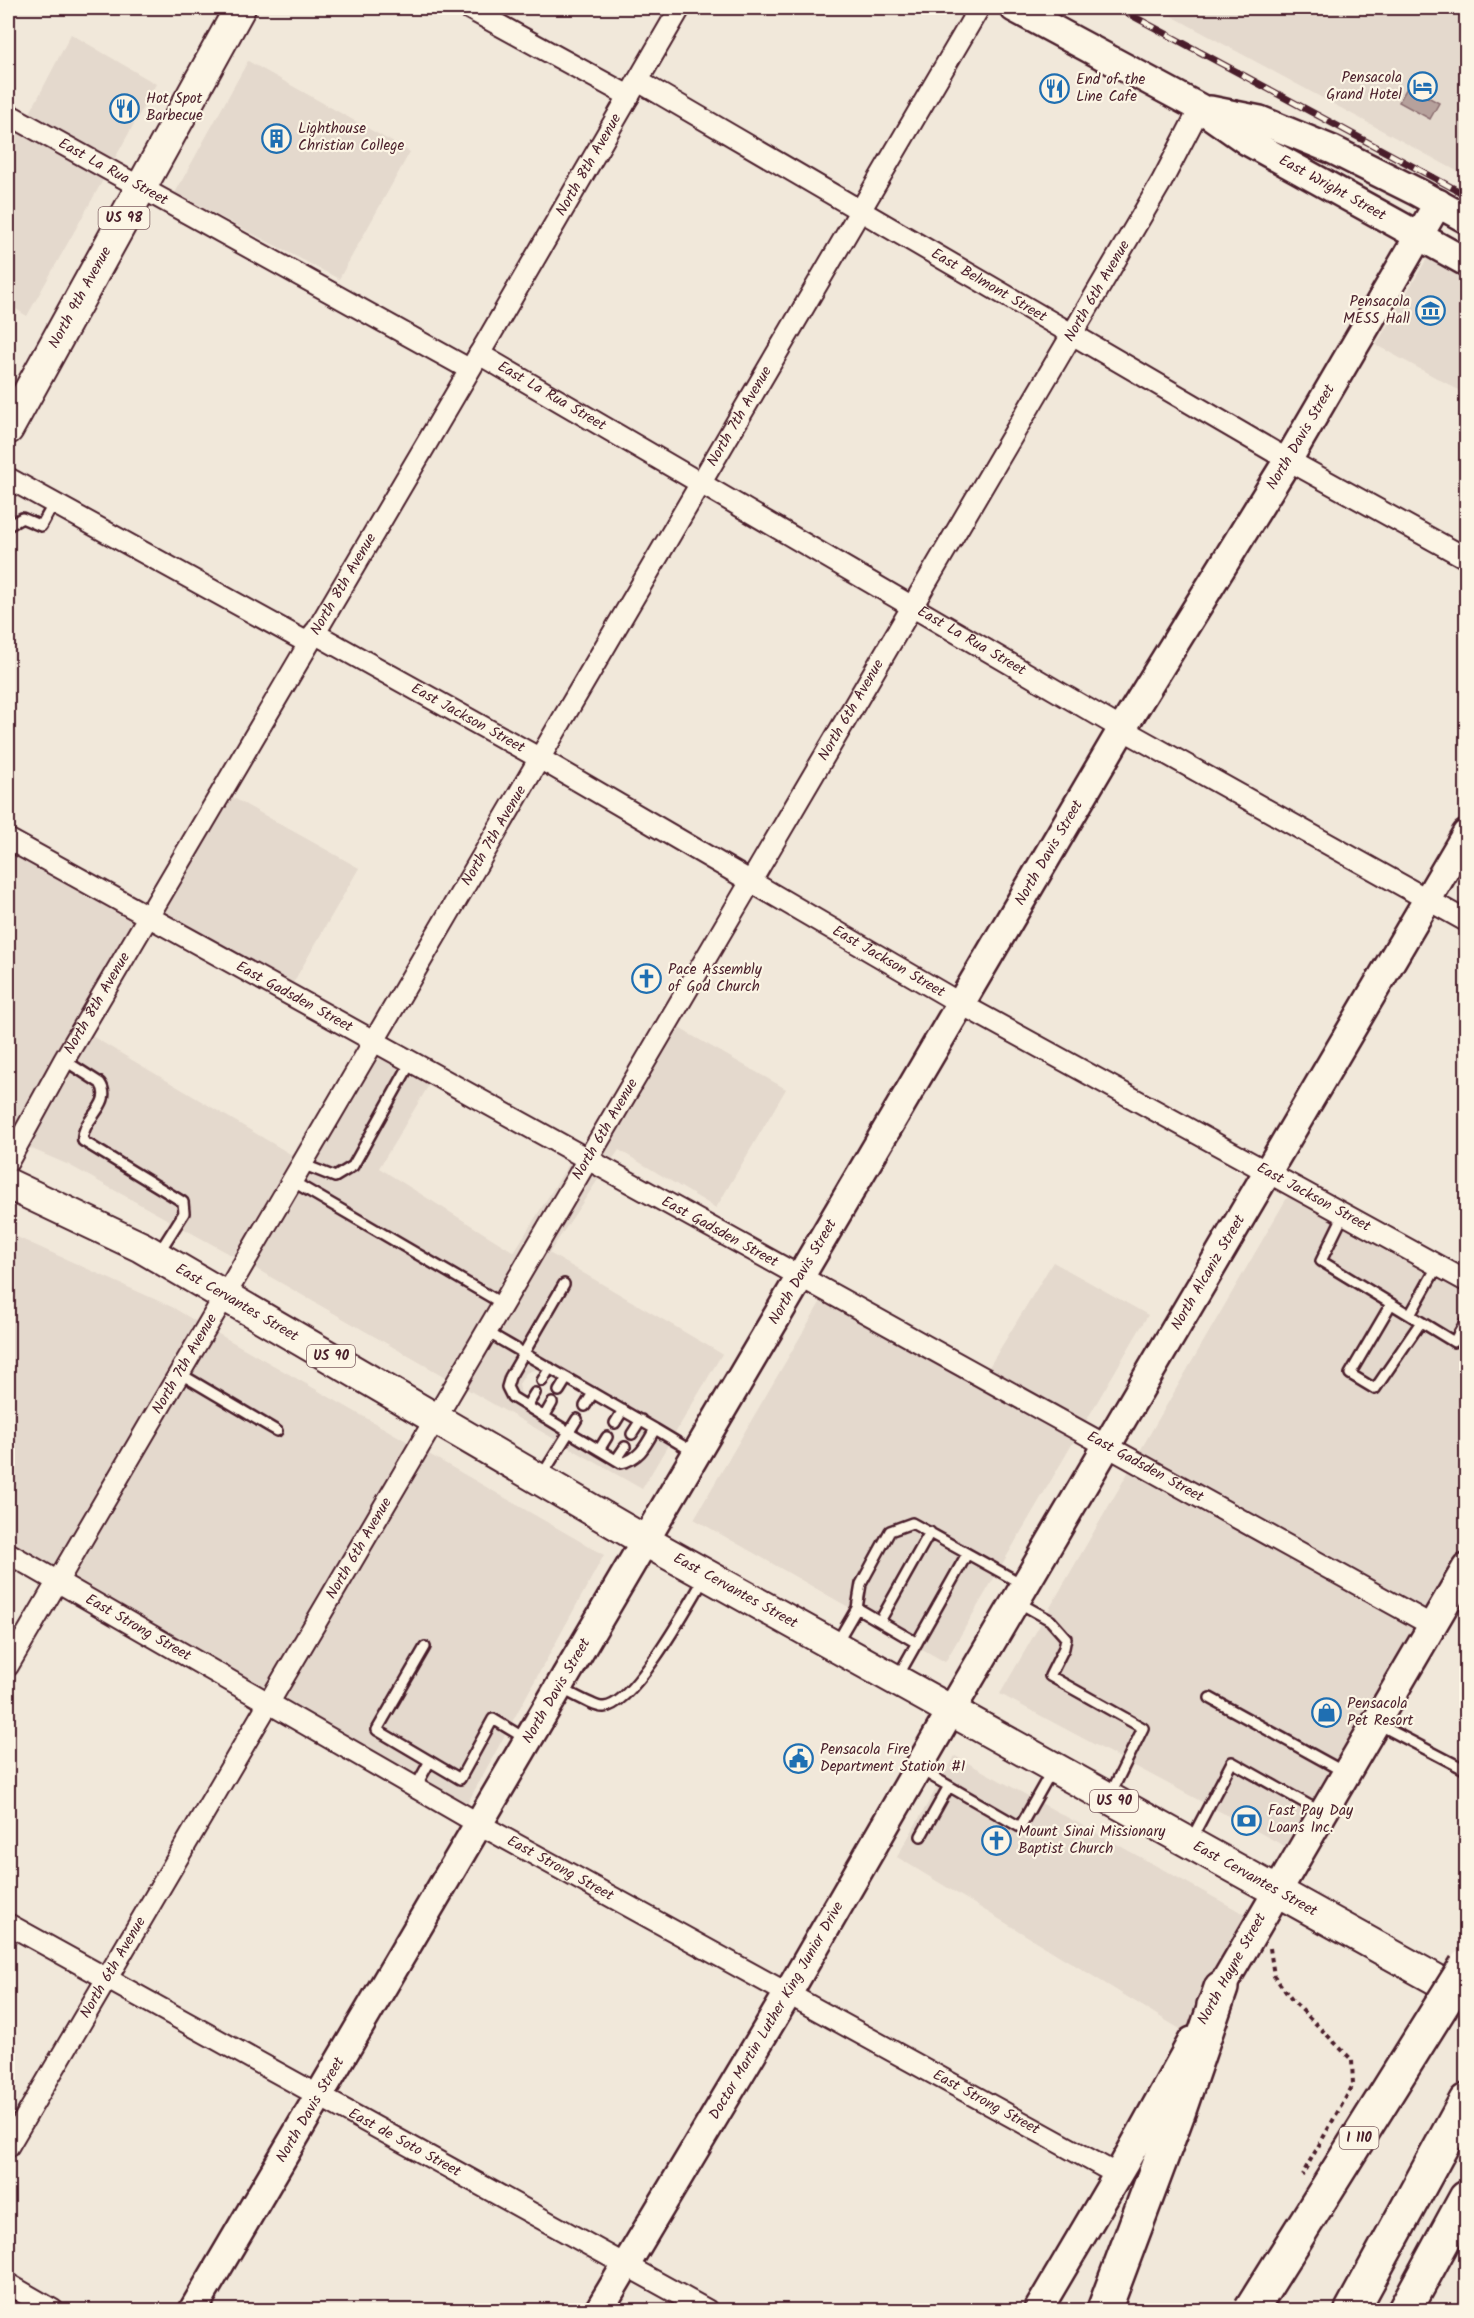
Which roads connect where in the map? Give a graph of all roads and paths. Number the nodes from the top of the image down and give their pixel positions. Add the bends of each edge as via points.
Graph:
1 (240, 8) edge
2 (468, 8) edge
3 (680, 8) edge
4 (980, 8) edge
5 (1014, 8) edge
6 (633, 88) junction
7 (1200, 108) junction
8 (8, 114) edge
9 (141, 187) junction
10 (1438, 203) junction
11 (861, 211) junction
12 (1467, 219) edge
13 (1419, 237) junction
14 (1467, 262) edge
15 (1072, 334) junction
16 (474, 361) junction
17 (8, 429) edge
18 (1288, 460) junction
19 (8, 478) edge
20 (701, 482) junction
21 (54, 504) junction
22 (8, 526) edge
23 (1467, 558) edge
24 (912, 606) junction
25 (311, 638) junction
26 (1122, 729) junction
27 (539, 758) junction
28 (1467, 834) edge
29 (8, 839) edge
30 (751, 882) junction
31 (1428, 900) junction
32 (148, 916) junction
33 (1467, 921) edge
34 (961, 1004) junction
35 (374, 1041) junction
36 (64, 1060) junction
37 (411, 1062) junction
38 (587, 1159) junction
39 (8, 1162) edge
40 (297, 1172) junction
41 (1268, 1172) junction
42 (8, 1184) edge
43 (1344, 1214) junction
44 (157, 1256) junction
45 (1438, 1265) junction
46 (802, 1277) junction
47 (1467, 1281) edge
48 (564, 1284) dead end
49 (225, 1294) junction
50 (503, 1304) junction
51 (1391, 1304) junction
52 (1410, 1316) junction
53 (1467, 1321) edge
54 (1421, 1322) junction
55 (487, 1332) junction
56 (525, 1353) junction
57 (550, 1368) junction
58 (179, 1373) junction
59 (567, 1378) junction
60 (542, 1382) dead end
61 (559, 1391) dead end
62 (535, 1393) dead end
63 (593, 1393) junction
64 (552, 1403) dead end
65 (527, 1406) junction
66 (585, 1406) dead end
67 (623, 1410) junction
68 (544, 1417) junction
69 (436, 1418) junction
70 (577, 1419) dead end
71 (641, 1420) junction
72 (615, 1423) dead end
73 (655, 1429) junction
74 (277, 1431) dead end
75 (569, 1432) junction
76 (632, 1434) dead end
77 (607, 1437) dead end
78 (625, 1446) dead end
79 (1107, 1446) junction
80 (599, 1450) junction
81 (698, 1455) junction
82 (616, 1460) junction
83 (540, 1479) junction
84 (930, 1532) junction
85 (647, 1542) junction
86 (8, 1553) edge
87 (967, 1554) junction
88 (1467, 1568) edge
89 (706, 1575) junction
90 (57, 1582) junction
91 (1020, 1593) junction
92 (857, 1608) junction
93 (880, 1621) junction
94 (1433, 1626) junction
95 (917, 1643) junction
96 (835, 1646) junction
97 (426, 1647) dead end
98 (8, 1666) edge
99 (896, 1680) junction
100 (560, 1688) junction
101 (1210, 1698) dead end
102 (268, 1703) junction
103 (951, 1711) junction
104 (1376, 1723) junction
105 (528, 1741) junction
106 (430, 1761) junction
107 (1054, 1768) junction
108 (918, 1769) junction
109 (1467, 1770) edge
110 (1346, 1773) junction
111 (949, 1786) junction
112 (415, 1788) junction
113 (1108, 1798) junction
114 (1323, 1813) junction
115 (478, 1824) junction
116 (921, 1836) dead end
117 (1190, 1843) junction
118 (1276, 1891) junction
119 (8, 1924) edge
120 (1270, 1943) dead end
121 (1467, 1966) edge
122 (106, 1978) junction
123 (1221, 1988) junction
124 (787, 1995) junction
125 (1467, 1996) edge
126 (320, 2096) junction
127 (1467, 2101) edge
128 (8, 2147) edge
129 (1118, 2175) junction
130 (1301, 2177) dead end
131 (1467, 2198) edge
132 (626, 2265) junction
133 (8, 2284) edge
134 (53, 2310) edge
135 (193, 2310) edge
136 (599, 2310) edge
137 (707, 2310) edge
138 (1038, 2310) edge
139 (1104, 2310) edge
140 (1251, 2310) edge
141 (1352, 2310) edge
142 (1405, 2310) edge

1 - 9 main road, North 9th Avenue / US 98
2 - 6 street, East Belmont Street
3 - 6 street, North 8th Avenue
4 - 11 street, North 7th Avenue
5 - 7 main road, East Wright Street
6 - 11 street, East Belmont Street
6 - 16 street, North 8th Avenue
7 - 10 main road, East Wright Street via 1260,120 1365,164
7 - 13 main road, East Wright Street via 1247,141
7 - 15 street, North 6th Avenue
8 - 9 street, East La Rua Street
9 - 16 street, East La Rua Street
9 - 17 main road, North 9th Avenue / US 98
10 - 12 main road, East Wright Street
10 - 13 main road, North Davis Street
11 - 15 street, East Belmont Street
11 - 20 street, North 7th Avenue
13 - 14 main road, East Wright Street
13 - 18 main road, North Davis Street
15 - 18 street, East Belmont Street
15 - 24 street, North 6th Avenue
16 - 20 street, East La Rua Street
16 - 25 street, North 8th Avenue
18 - 23 street, East Belmont Street
18 - 26 main road, North Davis Street
19 - 21 street, East Jackson Street
20 - 24 street, East La Rua Street
20 - 27 street, North 7th Avenue
21 - 22 lane via 41,526 22,518
21 - 25 street, East Jackson Street
24 - 26 street, East La Rua Street
24 - 30 street, North 6th Avenue
25 - 27 street, East Jackson Street
25 - 32 street, North 8th Avenue
26 - 31 street, East La Rua Street
26 - 34 main road, North Davis Street
27 - 30 street, East Jackson Street
27 - 35 street, North 7th Avenue
28 - 31 main road, North Alcaniz Street
29 - 32 street, East Gadsden Street
30 - 34 street, East Jackson Street
30 - 38 street, North 6th Avenue
31 - 33 street, East La Rua Street
31 - 41 main road, North Alcaniz Street
32 - 35 street, East Gadsden Street
32 - 36 street, North 8th Avenue
34 - 41 street, East Jackson Street
34 - 46 main road, North Davis Street
35 - 37 street, East Gadsden Street
35 - 40 street, North 7th Avenue
36 - 39 street, North 8th Avenue
36 - 44 lane via 104,1089 104,1099 84,1131 83,1141 183,1202 184,1213
37 - 38 street, East Gadsden Street
37 - 40 lane via 352,1166 335,1177
38 - 46 street, East Gadsden Street
38 - 50 street, North 6th Avenue
40 - 49 street, North 7th Avenue
40 - 50 lane
41 - 43 street, East Jackson Street
41 - 79 main road, North Alcaniz Street
42 - 44 main road, East Cervantes Street / US 90
43 - 45 street, East Jackson Street
43 - 51 lane via 1321,1261
44 - 49 main road, East Cervantes Street / US 90
45 - 47 street, East Jackson Street
45 - 52 lane
46 - 79 street, East Gadsden Street
46 - 81 main road, North Davis Street
48 - 56 lane
49 - 58 street, North 7th Avenue
49 - 69 main road, East Cervantes Street / US 90
50 - 55 street, North 6th Avenue
51 - 52 lane
51 - 54 lane via 1350,1374 1375,1389
52 - 54 lane
53 - 54 lane via 1454,1342
55 - 56 lane
55 - 69 street, North 6th Avenue
56 - 57 lane
56 - 65 lane via 507,1387 512,1397
57 - 59 lane
57 - 60 lane
58 - 74 lane
58 - 90 street, North 7th Avenue
59 - 61 lane
59 - 63 lane
62 - 65 lane
63 - 66 lane
63 - 67 lane
64 - 68 lane
65 - 68 lane
67 - 71 lane
67 - 72 lane
68 - 75 lane
69 - 83 main road, East Cervantes Street / US 90
69 - 102 street, North 6th Avenue
70 - 75 lane
71 - 73 lane
71 - 76 lane
73 - 81 lane
73 - 82 lane via 633,1461
75 - 80 lane
75 - 83 lane
77 - 80 lane
78 - 82 lane
79 - 91 main road, North Alcaniz Street
79 - 94 street, East Gadsden Street
80 - 82 lane
81 - 85 main road, North Davis Street
83 - 85 main road, East Cervantes Street / US 90
84 - 87 lane
84 - 92 lane via 912,1523 890,1531 861,1584
84 - 93 lane
85 - 89 main road, East Cervantes Street / US 90
85 - 100 main road, North Davis Street
86 - 90 street, East Strong Street
87 - 91 lane
87 - 95 lane
88 - 94 main road, North Hayne Street
89 - 96 main road, East Cervantes Street / US 90
89 - 100 lane via 676,1627 617,1704 603,1708
90 - 98 street, North 7th Avenue
90 - 102 street, East Strong Street
91 - 103 main road, North Alcaniz Street
91 - 113 lane via 1066,1638 1050,1676 1143,1728
92 - 93 lane
92 - 96 lane
93 - 95 lane
94 - 104 main road, North Hayne Street
95 - 99 lane
96 - 99 main road, East Cervantes Street / US 90
97 - 106 lane via 377,1731
99 - 103 main road, East Cervantes Street / US 90
100 - 105 main road, North Davis Street
101 - 110 lane
102 - 112 street, East Strong Street
102 - 122 street, North 6th Avenue
103 - 107 main road, East Cervantes Street / US 90
103 - 108 main road, Doctor Martin Luther King Junior Drive
104 - 109 lane
104 - 110 main road, North Hayne Street
105 - 106 lane via 493,1719 460,1779
105 - 115 main road, North Davis Street
106 - 112 lane
107 - 111 lane via 1020,1827
107 - 113 main road, East Cervantes Street / US 90
108 - 111 lane
108 - 124 main road, Doctor Martin Luther King Junior Drive
110 - 114 main road, North Hayne Street
111 - 116 lane
112 - 115 street, East Strong Street
113 - 117 main road, East Cervantes Street / US 90
114 - 117 lane via 1232,1762
114 - 118 main road, North Hayne Street
115 - 124 street, East Strong Street
115 - 126 main road, North Davis Street
117 - 118 main road, East Cervantes Street / US 90
118 - 123 main road, North Hayne Street
118 - 125 main road, East Cervantes Street / US 90
119 - 122 street, East de Soto Street
120 - 130 path via 1274,1976 1292,2000 1352,2060 1353,2085
121 - 140 highway, I 110, bridge
122 - 126 street, East de Soto Street
122 - 128 street, North 6th Avenue
123 - 129 main road, North Hayne Street
123 - 139 highway
124 - 129 street, East Strong Street
124 - 132 main road, Doctor Martin Luther King Junior Drive
126 - 132 street, East de Soto Street
126 - 135 main road, North Davis Street
127 - 141 highway
129 - 138 main road, North Hayne Street
131 - 142 highway
132 - 136 main road, Doctor Martin Luther King Junior Drive
132 - 137 street, East de Soto Street
133 - 134 street

